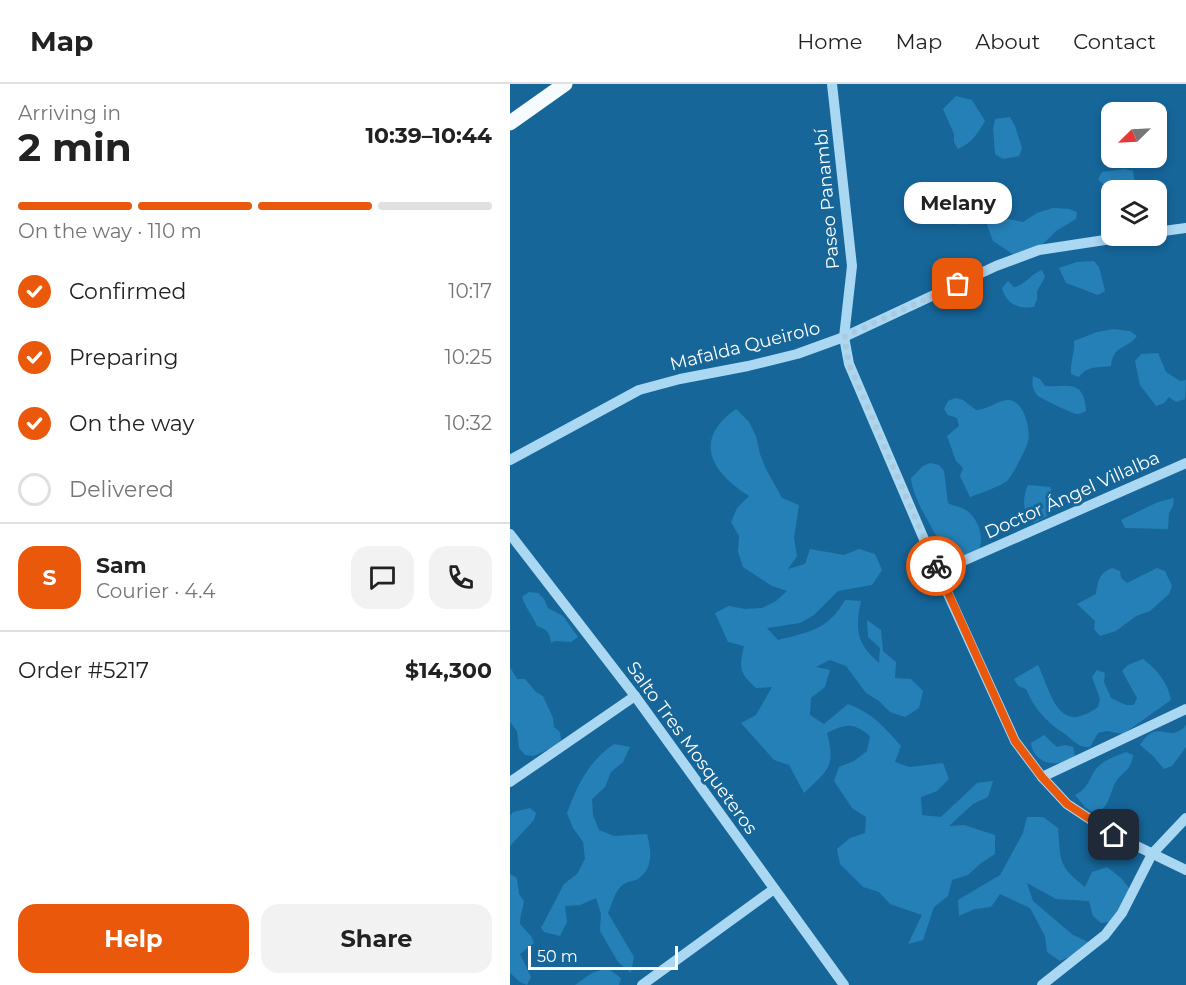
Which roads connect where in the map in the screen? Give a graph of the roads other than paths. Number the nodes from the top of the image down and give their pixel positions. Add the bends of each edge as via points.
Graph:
1 (565, 84) edge
2 (832, 84) edge
3 (510, 123) edge
4 (1186, 228) edge
5 (1167, 231) edge
6 (1101, 241) edge
7 (844, 337) junction
8 (510, 460) edge
9 (1186, 463) edge
10 (510, 534) edge
11 (938, 572) junction
12 (635, 696) junction
13 (1186, 709) edge
14 (1042, 777) junction
15 (510, 782) edge
16 (1186, 818) edge
17 (1152, 854) junction
18 (1186, 870) edge
19 (774, 889) junction
20 (642, 985) edge
21 (844, 985) edge
22 (1042, 985) edge

1 - 3 main road
2 - 7 street, Paseo Panambí via 852,266
4 - 5 street
6 - 7 street, Mafalda Queirolo via 1039,250 996,266
7 - 8 street, Mafalda Queirolo via 797,354 639,390
7 - 11 street, Paseo Panambí via 849,364
9 - 11 street, Doctor Ángel Villalba
10 - 12 street, Salto Tres Mosqueteros
11 - 14 street, Paseo Panambí via 1015,741
12 - 15 street
12 - 19 street, Salto Tres Mosqueteros
13 - 14 street
14 - 17 street, Paseo Panambí via 1067,804
16 - 17 street
17 - 18 street, Paseo Panambí
17 - 22 street via 1122,913 1105,935
19 - 20 street
19 - 21 street, Salto Tres Mosqueteros

